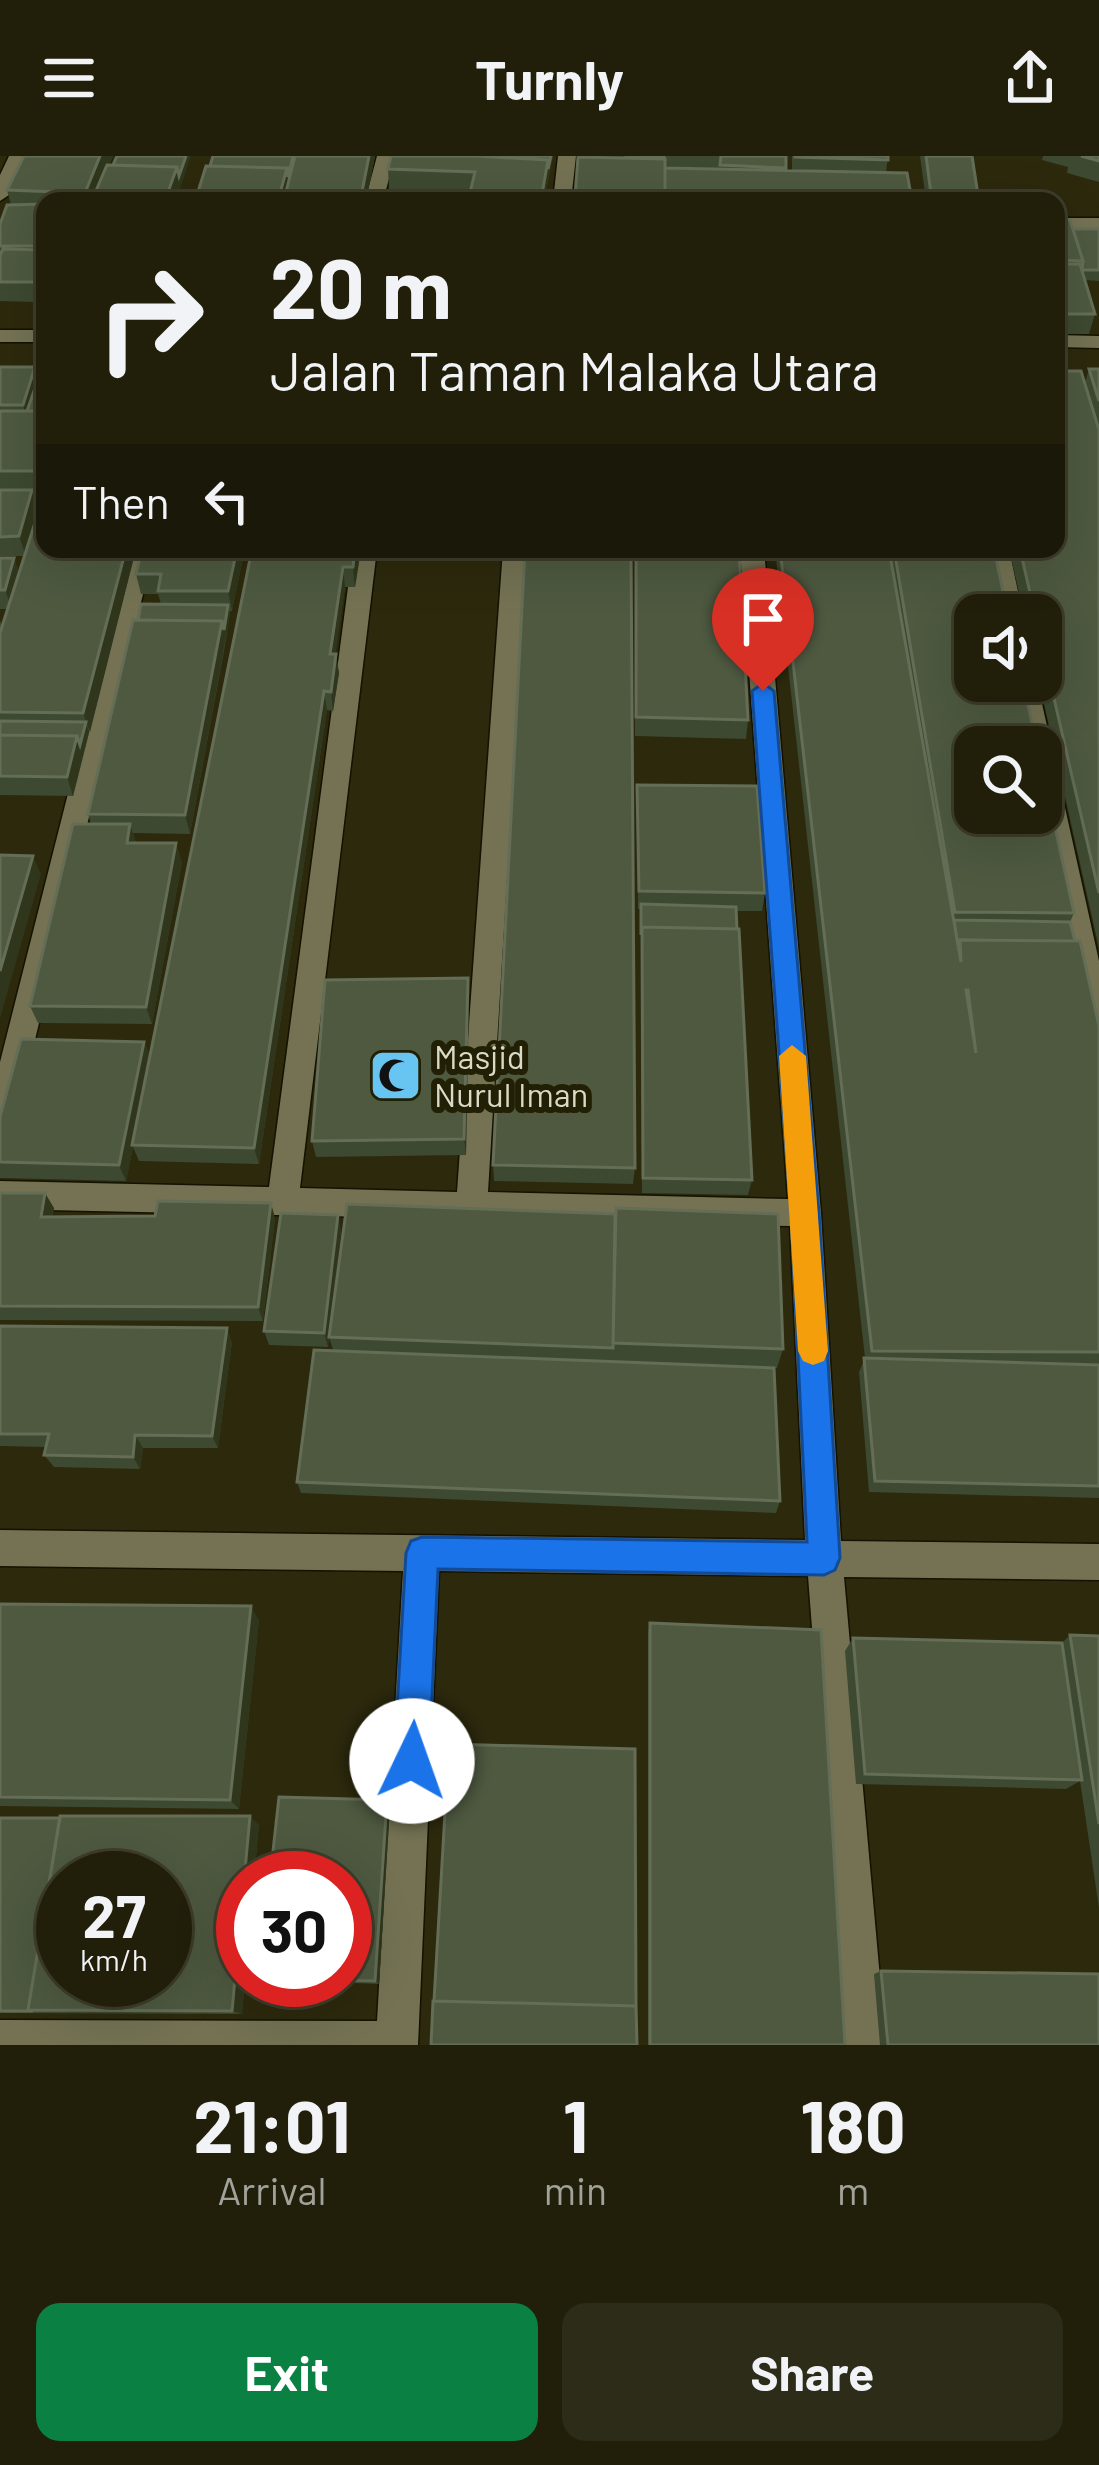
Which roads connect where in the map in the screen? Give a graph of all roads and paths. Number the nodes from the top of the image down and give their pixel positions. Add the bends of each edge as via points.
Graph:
1 (18, 156) edge
2 (386, 156) edge
3 (567, 156) edge
4 (376, 192) edge
5 (563, 192) edge
6 (0, 195) edge
7 (1065, 224) edge
8 (1099, 224) edge
9 (0, 336) edge
10 (36, 336) edge
11 (1065, 341) edge
12 (1099, 342) edge
13 (0, 499) edge
14 (36, 500) edge
15 (140, 558) edge
16 (364, 558) edge
17 (514, 558) edge
18 (753, 558) edge
19 (999, 558) edge
20 (1007, 594) edge
21 (1058, 834) edge
22 (1099, 1027) edge
23 (0, 1122) edge
24 (0, 1195) edge
25 (283, 1202) junction
26 (472, 1206) junction
27 (805, 1213) junction
28 (0, 1548) edge
29 (422, 1553) junction
30 (824, 1558) junction
31 (1099, 1562) edge
32 (0, 2041) edge
33 (200, 2042) edge
34 (397, 2044) edge
35 (866, 2045) edge

1 - 6 street
2 - 4 street
3 - 5 street
7 - 8 street
9 - 10 street
11 - 12 street
13 - 14 street
15 - 23 street
16 - 25 street
17 - 26 street
18 - 27 street
19 - 20 street
21 - 22 street
24 - 25 street
25 - 26 street
26 - 27 street
27 - 30 street
28 - 29 street
29 - 30 street
29 - 34 street
30 - 31 street
30 - 35 street
32 - 33 street
33 - 34 street

